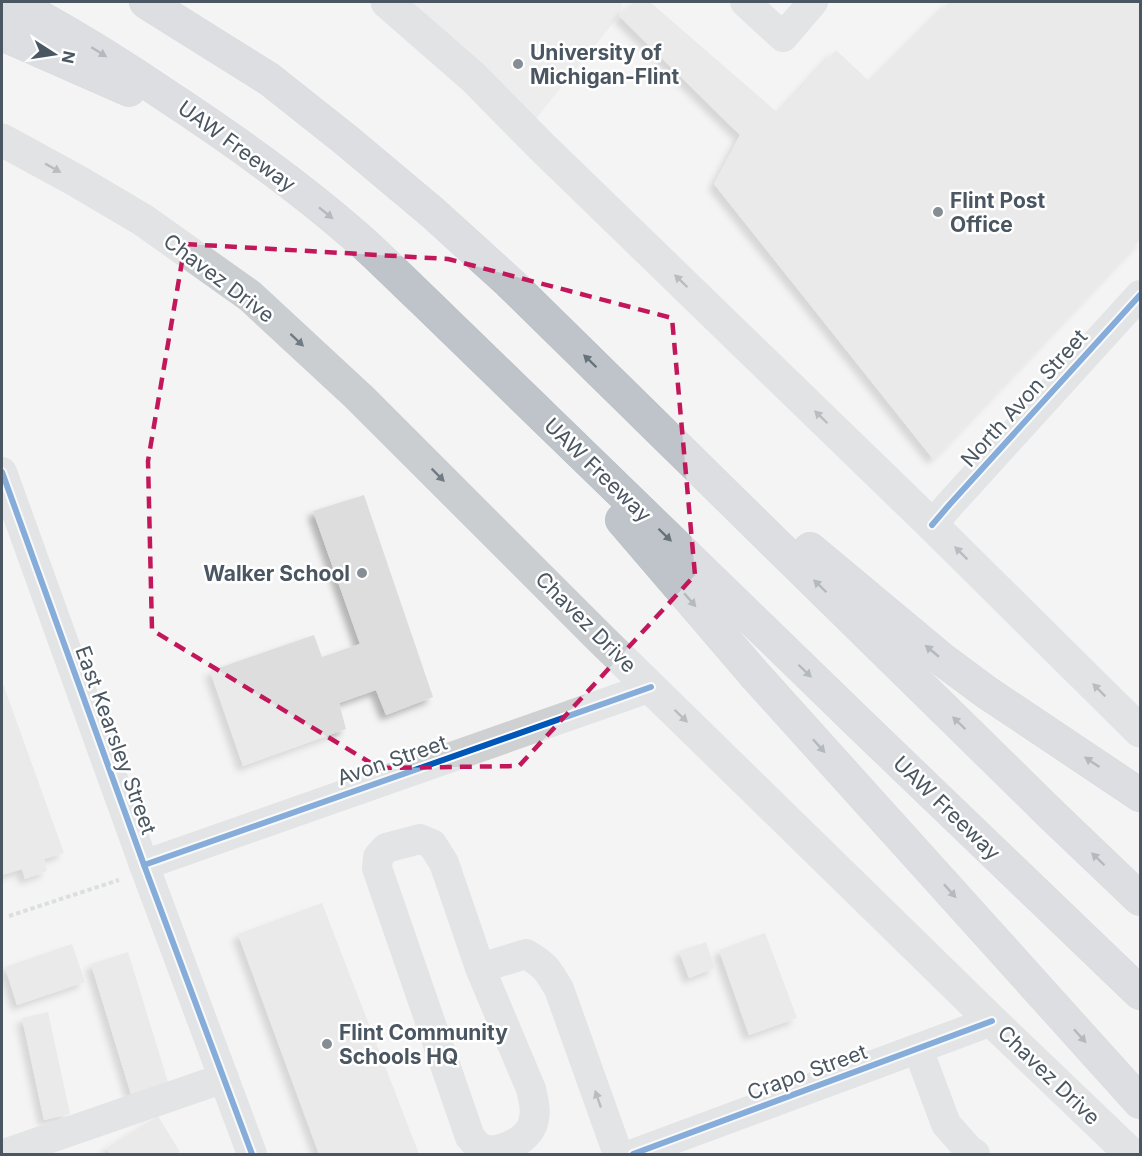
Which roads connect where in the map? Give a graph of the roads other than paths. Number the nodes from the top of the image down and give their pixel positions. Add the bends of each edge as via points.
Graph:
1 (12, 2) edge
2 (146, 2) edge
3 (164, 2) edge
4 (387, 2) edge
5 (745, 2) edge
6 (813, 2) edge
7 (2, 34) edge
8 (268, 80) junction
9 (222, 132) junction
10 (2, 140) edge
11 (1140, 295) edge
12 (488, 364) junction
13 (623, 393) junction
14 (2, 472) edge
15 (10, 519) edge
16 (932, 525) junction
17 (651, 687) junction
18 (1140, 731) edge
19 (1140, 795) edge
20 (131, 872) junction
21 (1140, 899) edge
22 (480, 968) junction
23 (1140, 993) edge
24 (992, 1021) junction
25 (918, 1049) junction
26 (224, 1078) junction
27 (1140, 1102) edge
28 (703, 1142) edge
29 (508, 1151) edge
30 (4, 1155) edge
31 (252, 1155) edge
32 (618, 1155) edge
33 (633, 1155) edge
34 (975, 1155) edge
35 (1131, 1155) edge

1 -> 9 highway, UAW Freeway via 51,22
2 - 8 highway
3 - 8 highway
16 -> 4 main road via 473,77
5 - 6 street via 783,37
7 - 9 highway
13 -> 8 highway via 433,213
9 -> 12 highway, UAW Freeway via 359,239
10 -> 17 main road, Chavez Drive via 143,220 250,296 359,397
11 - 16 street, North Avon Street
12 -> 23 highway, UAW Freeway
12 -> 27 highway via 754,674
19 -> 13 highway via 943,660
21 -> 13 highway
14 - 15 street, East Kearsley Street
15 - 20 street, East Kearsley Street
18 -> 16 main road
17 - 20 street, Avon Street
17 -> 24 main road, Chavez Drive
20 - 26 street, East Kearsley Street
22 - 29 street via 531,1089 535,1108 525,1137
22 - 29 street via 444,863 432,844 420,840 386,848 378,857 377,868 470,1137 481,1149
32 -> 22 street via 552,976 542,963 526,954
24 - 25 street, Crapo Street
24 - 35 main road, Chavez Drive
25 - 28 street, Crapo Street
25 - 34 street via 946,1124
26 - 30 street
26 - 31 street, East Kearsley Street
28 - 33 street, Crapo Street

